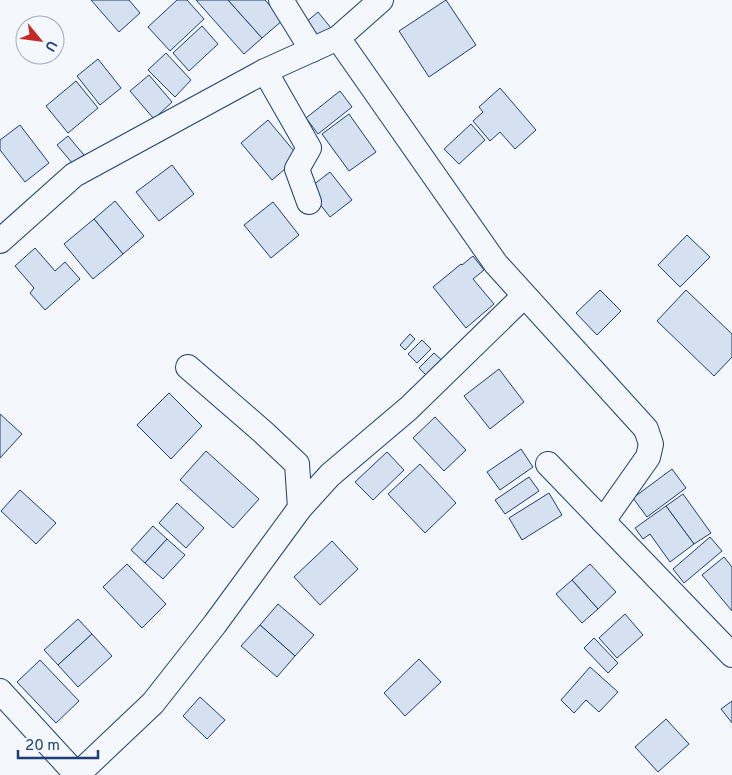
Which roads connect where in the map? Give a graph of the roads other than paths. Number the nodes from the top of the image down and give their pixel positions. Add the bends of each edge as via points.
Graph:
1 (281, 0) edge
2 (381, 0) edge
3 (338, 38) junction
4 (312, 50) junction
5 (265, 72) junction
6 (309, 202) dead end
7 (0, 241) edge
8 (524, 296) junction
9 (188, 367) dead end
10 (548, 464) dead end
11 (300, 508) junction
12 (604, 521) junction
13 (732, 654) edge
14 (0, 691) edge
15 (77, 775) edge

1 - 4 street
2 - 3 street
3 - 4 street
3 - 8 street via 496,264
4 - 5 street
5 - 6 street via 309,148 298,169
5 - 7 street via 74,175
8 - 11 street via 409,408 330,476
8 - 12 street via 646,429 649,437 648,457
9 - 11 street via 297,464
10 - 12 street
11 - 15 street via 153,703
12 - 13 street
14 - 15 street

